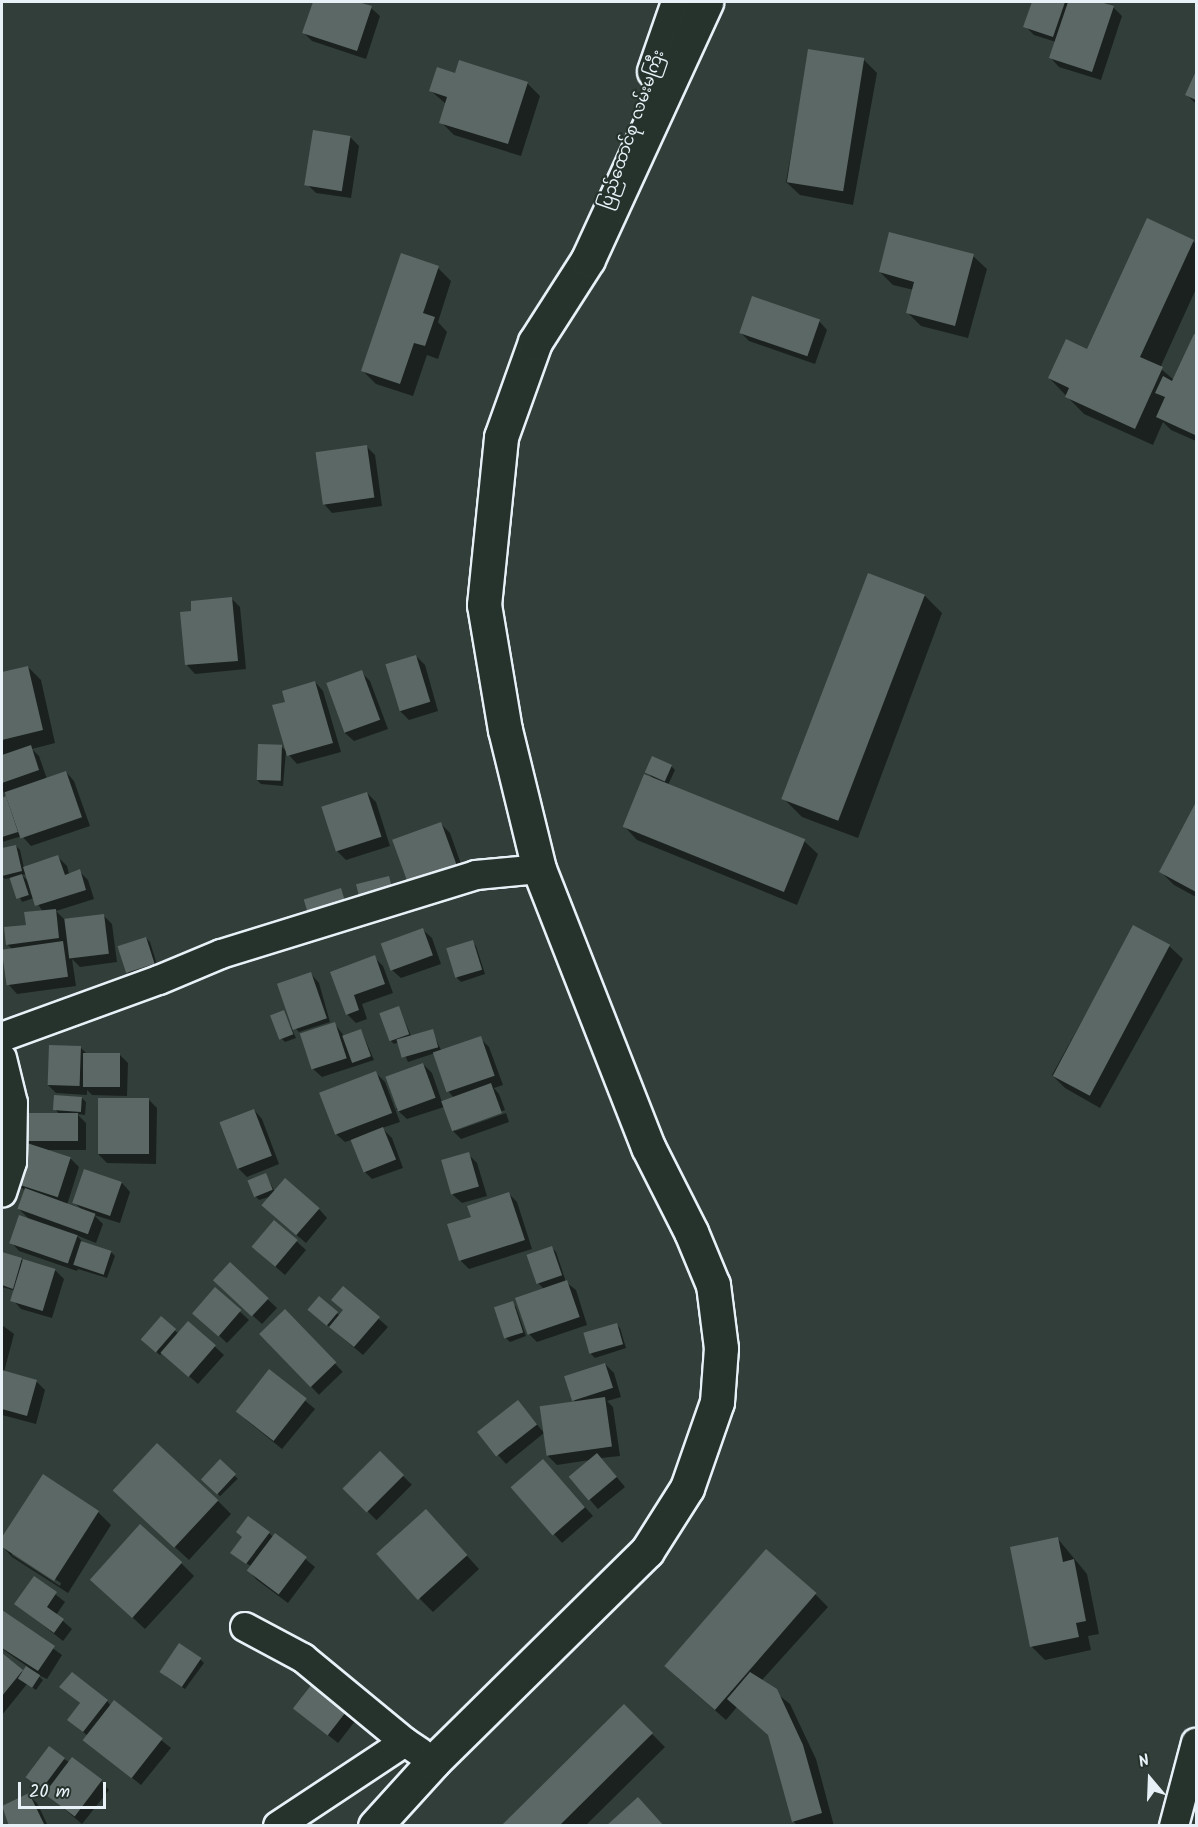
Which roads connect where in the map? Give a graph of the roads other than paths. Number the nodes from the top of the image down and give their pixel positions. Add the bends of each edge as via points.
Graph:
1 (678, 2) edge
2 (706, 2) edge
3 (588, 259) junction
4 (539, 869) junction
5 (2, 1037) edge
6 (2, 1058) edge
7 (2, 1192) edge
8 (245, 1627) dead end
9 (405, 1742) junction
10 (1197, 1743) edge
11 (434, 1761) junction
12 (278, 1826) edge
13 (375, 1826) edge
14 (1174, 1826) edge

1 - 3 main road, ပြည်ထောင်စု လမ်းမကြီး
2 - 3 main road
3 - 4 main road via 535,342 501,437 484,605 505,730
4 - 5 street via 476,875 221,954
4 - 11 main road via 648,1147 713,1285 721,1348 717,1402 687,1488 647,1551
6 - 7 street via 13,1103 12,1162
8 - 9 street via 303,1658
9 - 11 street
9 - 12 street
10 - 14 street
11 - 13 main road

